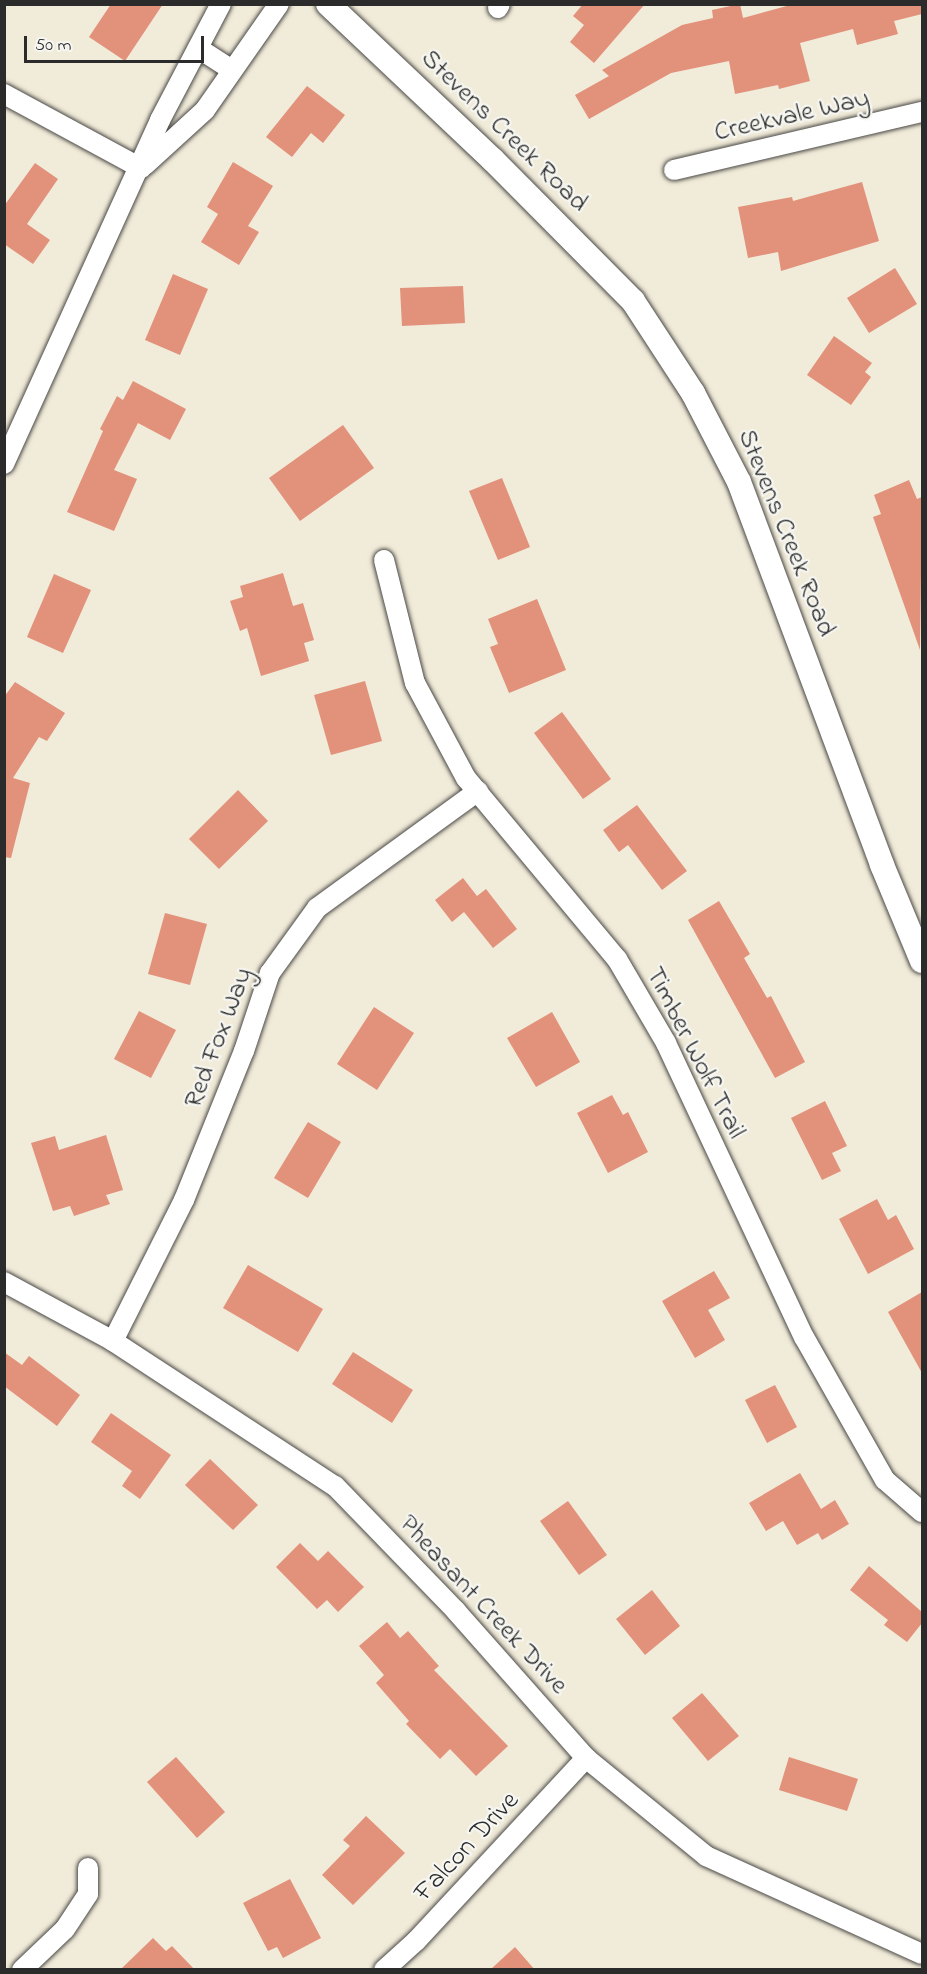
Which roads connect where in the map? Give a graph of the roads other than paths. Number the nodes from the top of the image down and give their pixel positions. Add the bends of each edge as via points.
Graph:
1 (221, 4) edge
2 (279, 4) edge
3 (328, 4) edge
4 (198, 48) junction
5 (232, 70) junction
6 (4, 94) edge
7 (922, 112) edge
8 (141, 168) junction
9 (674, 170) dead end
10 (4, 464) edge
11 (384, 560) dead end
12 (478, 791) junction
13 (922, 961) edge
14 (4, 1282) edge
15 (113, 1341) junction
16 (922, 1512) edge
17 (586, 1758) junction
18 (88, 1868) dead end
19 (922, 1954) edge
20 (22, 1970) edge
21 (384, 1970) edge

1 - 4 street
2 - 5 street
3 - 13 street, Stevens Creek Road via 493,160 633,301 693,393 739,483
4 - 5 street
4 - 8 street via 160,120
5 - 8 street via 205,110
6 - 8 street
7 - 9 street, Creekvale Way
8 - 10 street
11 - 12 street, Timber Wolf Trail via 415,683 466,778
12 - 15 street, Red Fox Way via 317,908 270,973 244,1051 184,1200
12 - 16 street, Timber Wolf Trail via 617,959 666,1043 804,1337 885,1480
14 - 15 street, Pheasant Creek Drive
15 - 17 street, Pheasant Creek Drive via 335,1486 456,1611
17 - 19 street, Pheasant Creek Drive via 706,1857
17 - 21 street, Falcon Drive via 416,1941
18 - 20 street via 88,1894 70,1920

